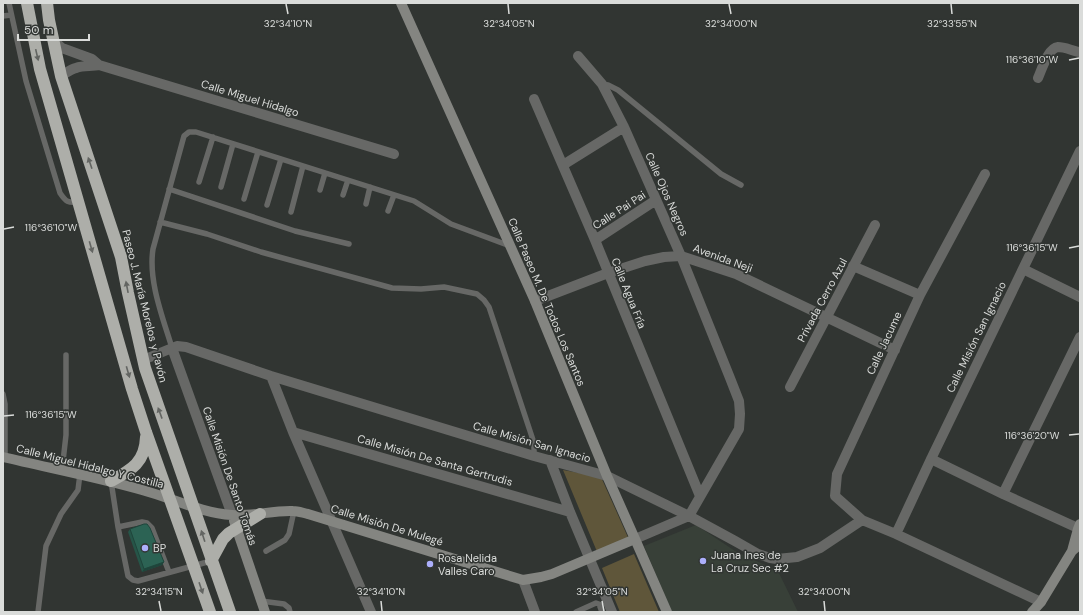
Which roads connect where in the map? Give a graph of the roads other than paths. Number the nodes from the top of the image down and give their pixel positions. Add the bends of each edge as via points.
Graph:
1 (9, 3) edge
2 (27, 3) edge
3 (47, 3) edge
4 (401, 3) edge
5 (11, 15) junction
6 (3, 16) edge
7 (54, 41) junction
8 (1080, 52) edge
9 (578, 56) dead end
10 (99, 65) junction
11 (62, 76) junction
12 (1038, 78) dead end
13 (602, 84) junction
14 (534, 100) dead end
15 (624, 127) junction
16 (213, 138) junction
17 (233, 144) junction
18 (1080, 151) edge
19 (258, 152) junction
20 (394, 154) dead end
21 (281, 159) junction
22 (563, 165) junction
23 (303, 166) junction
24 (325, 173) junction
25 (985, 174) dead end
26 (348, 180) junction
27 (199, 182) dead end
28 (741, 185) dead end
29 (221, 187) dead end
30 (370, 187) junction
31 (169, 189) junction
32 (320, 190) dead end
33 (343, 195) dead end
34 (394, 195) junction
35 (244, 198) dead end
36 (656, 200) junction
37 (79, 202) junction
38 (366, 204) dead end
39 (267, 205) dead end
40 (388, 211) dead end
41 (291, 212) dead end
42 (160, 222) junction
43 (875, 225) dead end
44 (595, 240) junction
45 (349, 244) dead end
46 (510, 246) junction
47 (681, 256) junction
48 (853, 266) junction
49 (1023, 269) junction
50 (608, 273) junction
51 (920, 295) junction
52 (1080, 297) edge
53 (535, 301) junction
54 (827, 317) junction
55 (1080, 337) edge
56 (172, 348) junction
57 (895, 350) junction
58 (66, 355) dead end
59 (143, 360) junction
60 (271, 376) junction
61 (790, 387) dead end
62 (3, 394) edge
63 (146, 432) junction
64 (293, 432) junction
65 (534, 456) junction
66 (4, 457) edge
67 (931, 459) junction
68 (550, 460) junction
69 (62, 470) junction
70 (80, 474) junction
71 (607, 476) junction
72 (111, 481) junction
73 (1003, 494) junction
74 (700, 496) junction
75 (169, 498) junction
76 (194, 507) junction
77 (294, 511) junction
78 (570, 512) junction
79 (260, 514) junction
80 (232, 515) junction
81 (689, 516) junction
82 (332, 520) junction
83 (862, 520) junction
84 (118, 527) junction
85 (1079, 527) edge
86 (236, 528) junction
87 (896, 534) junction
88 (635, 539) junction
89 (1076, 547) edge
90 (266, 551) dead end
91 (589, 558) junction
92 (211, 561) junction
93 (194, 566) junction
94 (169, 572) junction
95 (522, 580) junction
96 (261, 601) junction
97 (1041, 602) junction
98 (38, 612) edge
99 (210, 612) edge
100 (230, 612) edge
101 (265, 612) edge
102 (290, 612) edge
103 (371, 612) edge
104 (535, 612) edge
105 (576, 612) edge
106 (602, 612) edge
107 (612, 612) edge
108 (667, 612) edge
109 (1032, 612) edge

1 - 5 lane
2 -> 37 highway via 40,69
3 - 7 highway, Paseo J. María Morelos y Pavón
4 - 46 main road, Calle Paseo M. De Todos Los Santos
5 - 6 lane
5 - 37 lane via 26,81 60,193 69,202
7 - 10 street, Calle Miguel Hidalgo via 62,48
7 - 11 highway, Paseo J. María Morelos y Pavón
8 - 12 street via 1055,48 1049,52
9 - 13 street, Calle Ojos Negros
10 - 11 street, Calle Miguel Hidalgo via 76,67
10 - 20 street, Calle Miguel Hidalgo
59 -> 11 highway, Paseo J. María Morelos y Pavón via 121,257
13 - 15 street, Calle Ojos Negros
13 - 28 lane via 618,90 721,174
14 - 22 street, Calle Agua Fría
15 - 22 street
15 - 36 street, Calle Ojos Negros
16 - 17 lane
16 - 27 lane
16 - 31 lane via 196,132 189,132 184,136
17 - 19 lane
17 - 29 lane
18 - 49 street, Calle Misión San Ignacio
19 - 21 lane
19 - 35 lane
21 - 23 lane
21 - 39 lane
22 - 44 street, Calle Agua Fría
23 - 24 lane
23 - 41 lane
24 - 26 lane
24 - 32 lane
25 - 51 street, Calle Jacume
26 - 30 lane
26 - 33 lane
30 - 34 lane
30 - 38 lane
31 - 42 lane
31 - 45 lane via 295,231
34 - 40 lane
34 - 46 lane via 414,201 452,224
36 - 44 street, Calle Pai Pai
36 - 47 street, Calle Ojos Negros
37 -> 63 highway
42 - 56 lane via 152,249 152,275
42 - 65 lane via 392,288 444,287 477,294 489,307 534,443
43 - 48 street, Privada Cerro Azul
44 - 50 street, Calle Agua Fría
46 - 53 main road, Calle Paseo M. De Todos Los Santos
47 - 50 street, Avenida Neji via 645,261
47 - 54 street, Avenida Neji via 736,274
47 - 74 street, Calle Ojos Negros via 739,401 739,429
48 - 51 street
48 - 54 street, Privada Cerro Azul
49 - 52 street
49 - 67 street, Calle Misión San Ignacio
50 - 53 street, Avenida Neji
50 - 74 street, Calle Agua Fría
51 - 57 street, Calle Jacume
53 - 71 main road, Calle Paseo M. De Todos Los Santos
54 - 57 street, Avenida Neji
54 - 61 street, Privada Cerro Azul
55 - 73 street
56 - 59 street, Calle Misión San Ignacio
56 - 60 street, Calle Misión San Ignacio via 186,347
56 - 80 street, Calle Misión De Santo Tomás
57 - 83 street, Calle Jacume via 837,474 835,496
58 - 69 lane via 66,435
76 -> 59 highway, Paseo J. María Morelos y Pavón
60 - 64 street
60 - 65 street, Calle Misión San Ignacio
62 - 66 lane
63 - 72 highway via 144,454 140,461 134,468
63 - 75 highway
64 - 78 street, Calle Misión De Santa Gertrudis
64 - 82 street
65 - 68 street, Calle Misión San Ignacio
66 - 69 main road, Calle Miguel Hidalgo Y Costilla
67 - 73 street
67 - 87 street, Calle Misión San Ignacio
68 - 71 street, Calle Misión San Ignacio
68 - 78 street
69 - 70 main road, Calle Miguel Hidalgo Y Costilla
70 - 72 main road, Calle Miguel Hidalgo Y Costilla
70 - 98 lane via 78,490 61,514 46,546
71 - 81 street, Calle Misión San Ignacio
71 - 88 main road, Calle Paseo M. De Todos Los Santos
72 - 75 main road, Calle Miguel Hidalgo Y Costilla
72 - 84 lane
73 - 85 street
74 - 81 street
75 - 76 main road, Calle Miguel Hidalgo Y Costilla
75 - 93 highway
76 - 80 main road, Calle Misión De Mulegé
92 -> 76 highway, Paseo J. María Morelos y Pavón
77 - 79 main road, Calle Misión De Mulegé
77 - 82 main road, Calle Misión De Mulegé
77 - 90 lane via 289,534 285,540
78 - 91 street
79 - 80 main road, Calle Misión De Mulegé
79 - 86 highway
80 - 86 main road, Calle Misión De Santo Tomás
81 - 83 street, Calle Misión San Ignacio via 758,554 777,559 797,557 820,548
81 - 88 street
82 - 95 main road, Calle Misión De Mulegé
82 - 103 street
83 - 87 street
84 - 94 lane via 147,523 152,528
84 - 94 lane via 128,576 132,580 138,581
85 - 89 main road
86 - 92 highway via 223,539
86 - 96 main road, Calle Misión De Santo Tomás
87 - 97 street
88 - 91 main road, Calle Misión De Mulegé
88 - 108 main road, Calle Paseo M. De Todos Los Santos
89 - 97 main road
91 - 95 main road, Calle Misión De Mulegé via 552,574
91 - 107 street
92 - 93 lane
92 - 100 highway, Paseo J. María Morelos y Pavón
93 - 94 lane
93 -> 99 highway
95 - 104 street
96 - 101 main road, Calle Misión De Santo Tomás
96 - 102 lane via 284,604
97 - 109 main road
105 - 106 lane via 596,603

